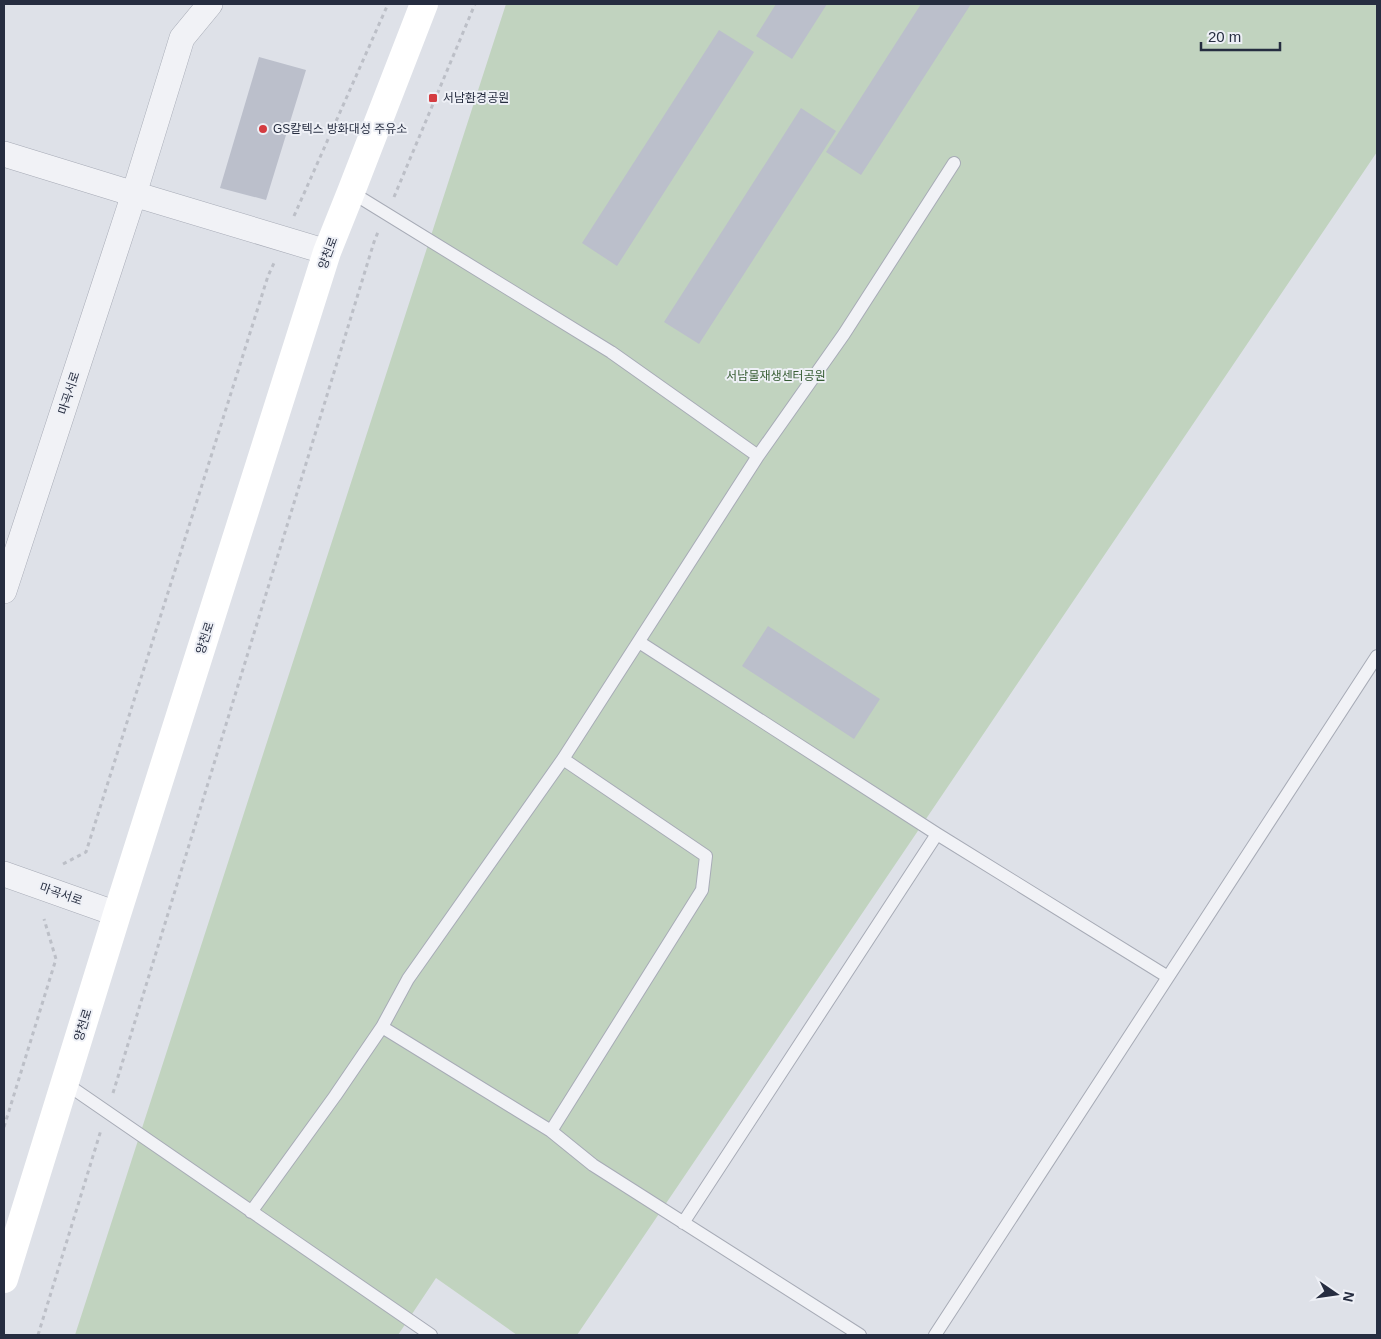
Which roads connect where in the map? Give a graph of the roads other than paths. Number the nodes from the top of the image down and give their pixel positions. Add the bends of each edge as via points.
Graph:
1 (210, 4) edge
2 (424, 4) edge
3 (4, 154) edge
4 (954, 162) dead end
5 (351, 192) junction
6 (134, 194) junction
7 (327, 252) junction
8 (758, 456) junction
9 (4, 591) edge
10 (639, 642) junction
11 (1377, 656) edge
12 (563, 759) junction
13 (938, 834) junction
14 (4, 874) edge
15 (117, 914) junction
16 (1168, 977) junction
17 (382, 1026) junction
18 (65, 1083) junction
19 (552, 1131) junction
20 (251, 1212) junction
21 (683, 1223) junction
22 (4, 1279) edge
23 (416, 1331) edge
24 (431, 1335) edge
25 (860, 1335) edge
26 (935, 1335) edge

1 - 6 street, 마곡서로 via 182,38
2 - 5 main road, 양천로
3 - 6 street
4 - 8 lane via 844,334
5 - 7 main road, 양천로
5 - 8 lane via 611,352
6 - 7 street
6 - 9 street, 마곡서로
7 - 15 main road, 양천로
8 - 10 lane
10 - 12 lane
10 - 13 lane
11 - 16 lane
12 - 17 lane via 408,979
12 - 19 lane via 706,856 702,890
13 - 16 lane
13 - 21 lane
14 - 15 street, 마곡서로
15 - 18 main road, 양천로
16 - 26 lane
17 - 19 lane
17 - 20 lane
18 - 20 lane
18 - 22 main road, 양천로
19 - 21 lane via 593,1165
20 - 23 lane
21 - 25 lane
23 - 24 lane

